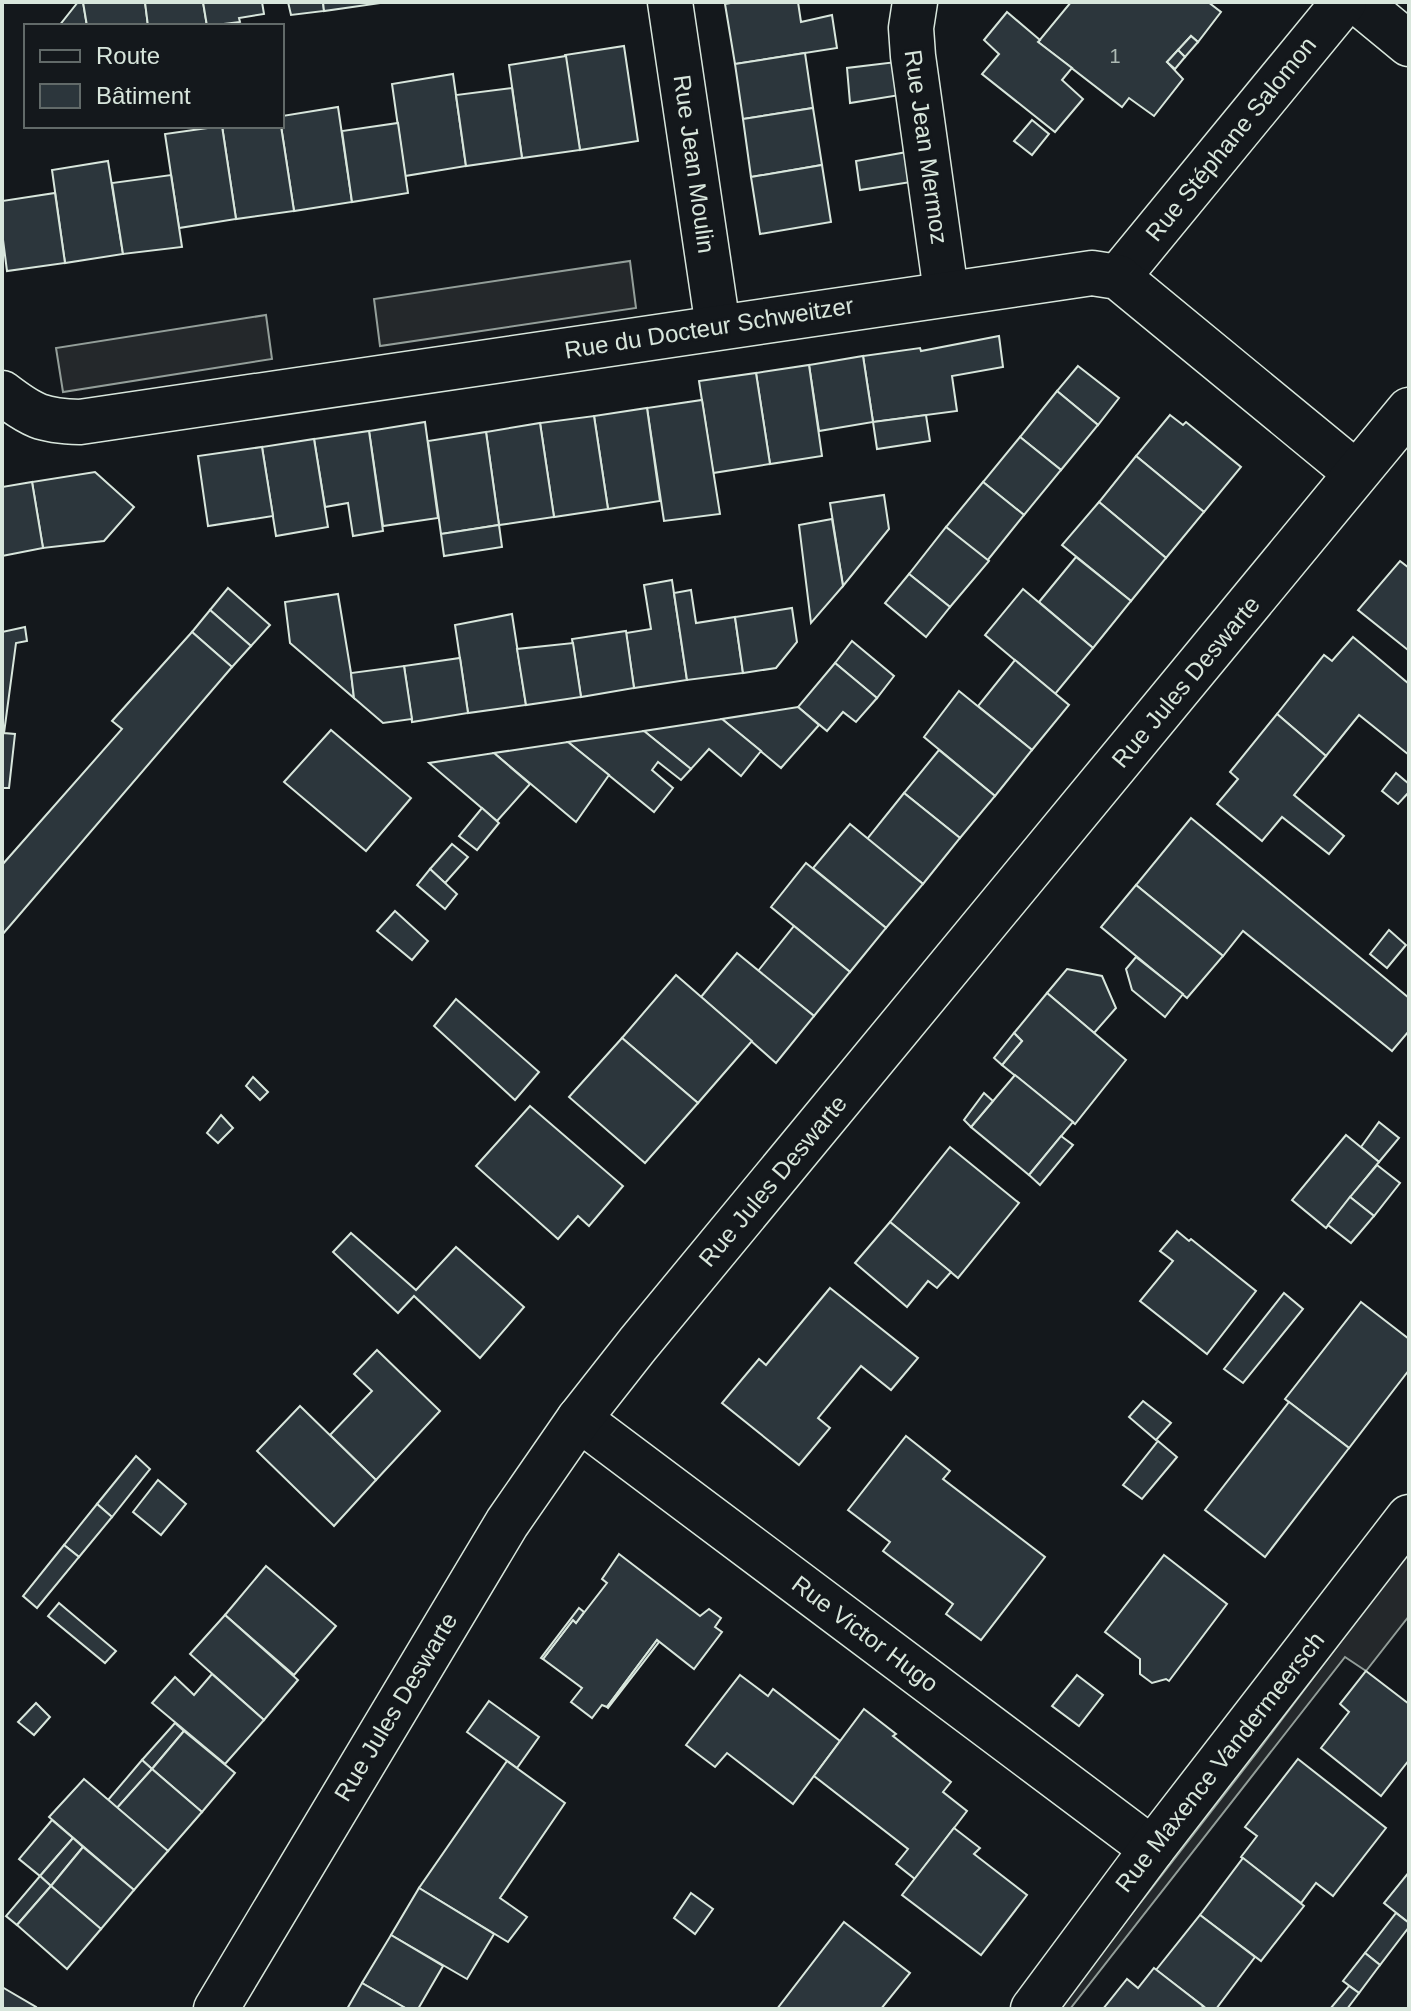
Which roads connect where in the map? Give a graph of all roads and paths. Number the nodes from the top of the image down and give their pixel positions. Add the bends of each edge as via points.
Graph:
1 (670, 2) edge
2 (915, 2) edge
3 (1344, 2) edge
4 (1358, 2) edge
5 (1409, 44) edge
6 (1118, 277) junction
7 (946, 292) junction
8 (718, 327) junction
9 (2, 393) edge
10 (1409, 410) edge
11 (1356, 473) junction
12 (579, 1419) junction
13 (1409, 1517) edge
14 (1152, 1849) junction
15 (216, 2009) edge
16 (1033, 2009) edge

1 - 8 street, Rue Jean Moulin
2 - 7 street, Rue Jean Mermoz via 911,41
3 - 6 street, Rue Stéphane Salomon
4 - 5 street
6 - 7 street, Rue du Docteur Schweitzer via 1081,273
6 - 11 street
7 - 8 street, Rue du Docteur Schweitzer
8 - 9 street, Rue du Docteur Schweitzer via 80,422 47,420
10 - 11 street, Rue Jules Deswarte
11 - 12 street, Rue Jules Deswarte
12 - 14 street, Rue Victor Hugo
12 - 15 street, Rue Jules Deswarte via 507,1523
13 - 14 street, Rue Maxence Vandermeersch
14 - 16 street, Rue Maxence Vandermeersch

